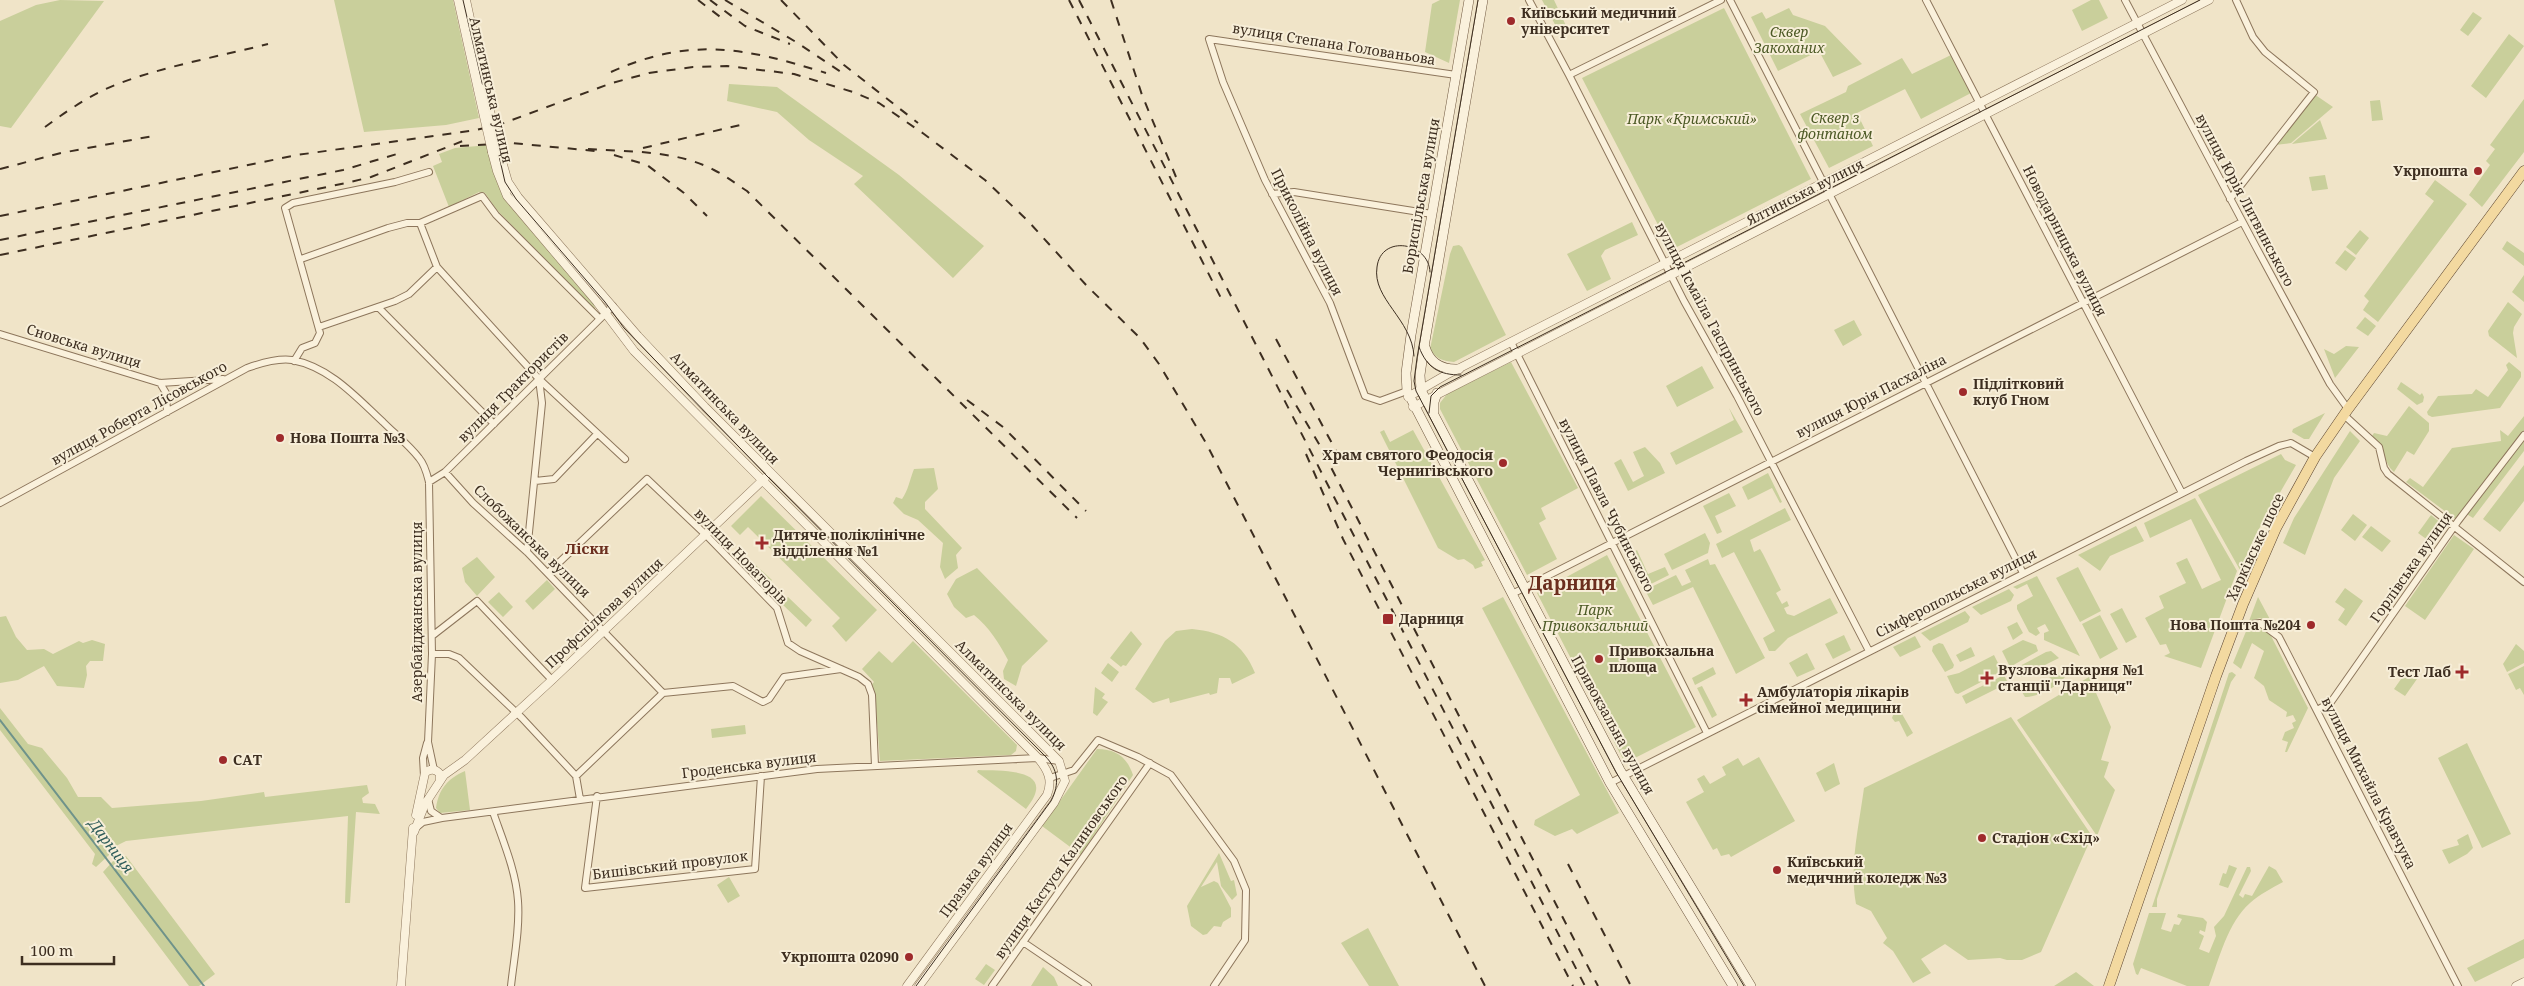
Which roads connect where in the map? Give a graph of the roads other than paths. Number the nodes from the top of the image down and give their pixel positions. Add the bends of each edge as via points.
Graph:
1 (458, 0) edge
2 (466, 0) edge
3 (1469, 0) edge
4 (1483, 0) edge
5 (1529, 0) edge
6 (1720, 0) edge
7 (1730, 0) edge
8 (1926, 0) edge
9 (2125, 0) edge
10 (2182, 0) edge
11 (2209, 0) edge
12 (2236, 0) edge
13 (2136, 23) junction
14 (2142, 34) junction
15 (1208, 39) joint
16 (1456, 75) junction
17 (1569, 75) junction
18 (482, 89) junction
19 (1980, 103) junction
20 (1986, 114) junction
21 (496, 151) junction
22 (2524, 171) edge
23 (429, 172) dead end
24 (1824, 182) junction
25 (1272, 194) junction
26 (1830, 194) junction
27 (2230, 199) junction
28 (1432, 214) junction
29 (420, 222) junction
30 (2242, 222) junction
31 (301, 259) junction
32 (1665, 264) junction
33 (436, 267) junction
34 (1671, 275) junction
35 (2084, 303) junction
36 (612, 306) junction
37 (378, 307) junction
38 (602, 317) junction
39 (319, 327) junction
40 (0, 334) edge
41 (1511, 342) junction
42 (1424, 347) junction
43 (1516, 353) junction
44 (294, 361) junction
45 (1459, 369) junction
46 (226, 379) junction
47 (539, 379) junction
48 (1926, 382) junction
49 (160, 383) junction
50 (1421, 390) junction
51 (1437, 393) junction
52 (1407, 394) junction
53 (1426, 399) junction
54 (1413, 407) junction
55 (167, 412) junction
56 (2346, 412) junction
57 (1435, 417) junction
58 (494, 424) junction
59 (597, 434) junction
60 (2524, 435) edge
61 (2315, 457) junction
62 (625, 459) dead end
63 (1771, 462) junction
64 (445, 472) junction
65 (770, 473) junction
66 (535, 481) junction
67 (762, 481) junction
68 (429, 482) junction
69 (2182, 493) junction
70 (0, 503) edge
71 (2455, 525) junction
72 (706, 535) junction
73 (1612, 543) junction
74 (527, 552) junction
75 (548, 573) junction
76 (2023, 574) junction
77 (2524, 582) edge
78 (1524, 588) junction
79 (1512, 594) junction
80 (2235, 626) junction
81 (604, 630) junction
82 (432, 636) junction
83 (1869, 651) junction
84 (432, 654) junction
85 (841, 669) junction
86 (552, 680) junction
87 (663, 693) junction
88 (2317, 710) junction
89 (516, 713) junction
90 (1707, 733) junction
91 (428, 742) junction
92 (1038, 758) junction
93 (1059, 761) junction
94 (1150, 763) junction
95 (875, 766) junction
96 (453, 768) junction
97 (435, 770) junction
98 (1064, 775) junction
99 (576, 776) junction
100 (761, 776) junction
101 (1624, 776) junction
102 (423, 777) junction
103 (1050, 778) junction
104 (439, 782) junction
105 (1610, 783) junction
106 (597, 796) junction
107 (428, 798) junction
108 (580, 799) junction
109 (493, 812) junction
110 (442, 818) junction
111 (414, 832) junction
112 (1022, 942) junction
113 (2524, 982) edge
114 (402, 986) edge
115 (511, 986) edge
116 (907, 986) edge
117 (920, 986) edge
118 (992, 986) edge
119 (1088, 986) edge
120 (1214, 986) edge
121 (1733, 986) edge
122 (1751, 986) edge
123 (2109, 986) edge
124 (2458, 986) edge
125 (2516, 986) edge

1 - 18 street, Алматинська вулиця
2 - 18 street, Алматинська вулиця
3 - 16 main road, Бориспільська вулиця
4 - 42 main road, Бориспільська вулиця
5 - 17 street, вулиця Ісмаїла Гаспринського
6 - 17 street
7 - 24 street
8 - 19 street, Новодарницька вулиця
9 - 13 street, вулиця Юрія Литвинського
10 - 13 street, Ялтинська вулиця
11 - 14 street, Ялтинська вулиця
12 - 27 street via 2253,37 2265,52 2314,92
13 - 14 street, вулиця Юрія Литвинського
13 - 19 street, Ялтинська вулиця
14 - 20 street, Ялтинська вулиця
14 - 27 street, вулиця Юрія Литвинського
15 - 16 street, вулиця Степана Голованьова
15 - 25 street, Приколійна вулиця via 1223,82
16 - 28 main road, Бориспільська вулиця
17 - 32 street, вулиця Ісмаїла Гаспринського
18 - 21 street, Алматинська вулиця, bridge
19 - 20 street, Новодарницька вулиця
19 - 24 street, Ялтинська вулиця
20 - 26 street, Ялтинська вулиця
20 - 35 street, Новодарницька вулиця
21 - 36 street, Алматинська вулиця via 508,182 518,197
21 - 38 street, Алматинська вулиця via 497,171 507,196
22 - 56 main road, Харківське шосе
23 - 31 street via 287,205 284,213
24 - 26 street
24 - 32 street, Ялтинська вулиця
25 - 28 street via 1294,192
25 - 52 street, Приколійна вулиця via 1330,303 1365,396 1380,401
26 - 34 street, Ялтинська вулиця
26 - 48 street
27 - 30 street, вулиця Юрія Литвинського
28 - 52 main road, Бориспільська вулиця via 1411,335 1405,382
29 - 31 street via 388,228
29 - 33 street
29 - 38 street, Алматинська вулиця via 482,196 496,215
30 - 35 street, вулиця Юрія Пасхаліна
30 - 56 street, вулиця Юрія Литвинського
31 - 39 street
32 - 34 street, вулиця Ісмаїла Гаспринського
32 - 41 street, Ялтинська вулиця
33 - 37 street via 409,294
33 - 47 street
34 - 43 street, Ялтинська вулиця
34 - 63 street, вулиця Ісмаїла Гаспринського
35 - 48 street, вулиця Юрія Пасхаліна
35 - 69 street, Новодарницька вулиця
36 - 38 street, вулиця Трактористів
36 - 65 street, Алматинська вулиця
37 - 39 street
37 - 58 street
38 - 47 street, вулиця Трактористів
38 - 67 street, Алматинська вулиця
39 - 44 street via 319,338 302,348
40 - 49 street, Сновська вулиця
41 - 43 street, вулиця Павла Чубинського
41 - 45 street, Ялтинська вулиця
42 - 45 main road via 1437,365
42 - 50 main road, Бориспільська вулиця
43 - 51 street, Ялтинська вулиця
43 - 73 street, вулиця Павла Чубинського
44 - 46 street, вулиця Роберта Лісовського via 264,362
44 - 68 street via 329,375 344,386 420,458
45 - 50 street, Ялтинська вулиця
46 - 49 street, Сновська вулиця
46 - 55 street, вулиця Роберта Лісовського
47 - 58 street, вулиця Трактористів
47 - 59 street
47 - 66 street via 542,403
48 - 63 street, вулиця Юрія Пасхаліна
48 - 76 street
49 - 55 street via 166,393
50 - 52 street, Ялтинська вулиця
50 - 53 main road, Привокзальна вулиця
51 - 53 street, Ялтинська вулиця
51 - 57 main road via 1433,406
52 - 54 main road, Привокзальна вулиця
53 - 54 street, Ялтинська вулиця
53 - 57 main road, Привокзальна вулиця
54 - 79 main road, Привокзальна вулиця
55 - 70 street, вулиця Роберта Лісовського
56 - 61 main road, Харківське шосе
56 - 71 street, вулиця Юрія Литвинського via 2378,447 2388,474
57 - 78 main road, Привокзальна вулиця
58 - 64 street, вулиця Трактористів
59 - 62 street
59 - 66 street via 554,479
60 - 71 street, Горлівська вулиця
61 - 69 street, Сімферопольська вулиця via 2297,445 2284,444
61 - 80 main road, Харківське шосе via 2276,528
63 - 73 street, вулиця Юрія Пасхаліна
63 - 83 street, вулиця Ісмаїла Гаспринського
64 - 68 street, вулиця Трактористів
64 - 74 street, Слобожанська вулиця via 473,503
65 - 67 street, Профспілкова вулиця
65 - 93 street, Алматинська вулиця
66 - 74 street
67 - 72 street, Профспілкова вулиця
67 - 92 street, Алматинська вулиця
68 - 82 street, Азербайджанська вулиця
69 - 76 street, Сімферопольська вулиця
71 - 77 street, вулиця Юрія Литвинського
71 - 88 street, Горлівська вулиця via 2331,702
72 - 75 street, вулиця Новаторів via 647,479
72 - 81 street, Профспілкова вулиця
72 - 85 street, вулиця Новаторів via 777,608 788,643
73 - 78 street, вулиця Юрія Пасхаліна
73 - 90 street, вулиця Павла Чубинського
74 - 75 street, Слобожанська вулиця
75 - 81 street, Слобожанська вулиця
76 - 83 street, Сімферопольська вулиця
78 - 79 street, вулиця Юрія Пасхаліна
78 - 101 main road, Привокзальна вулиця
79 - 105 main road, Привокзальна вулиця
80 - 88 street, вулиця Михайла Кравчука via 2260,622 2278,636
80 - 123 main road, Харківське шосе
81 - 86 street, Профспілкова вулиця
81 - 87 street, Слобожанська вулиця
82 - 84 street, Азербайджанська вулиця
82 - 86 street via 477,601
83 - 90 street, Сімферопольська вулиця
84 - 89 street via 459,658
84 - 91 street, Азербайджанська вулиця
85 - 87 street via 784,678 769,699 763,702 733,686
85 - 95 street, вулиця Новаторів via 868,684 872,695
86 - 89 street, Профспілкова вулиця
87 - 99 street
88 - 124 street, вулиця Михайла Кравчука
89 - 96 street, Профспілкова вулиця
89 - 99 street
90 - 101 street, Сімферопольська вулиця
91 - 97 street, Азербайджанська вулиця
91 - 102 street, Азербайджанська вулиця via 423,758
92 - 93 street, Гроденська вулиця
92 - 95 street, Гроденська вулиця
92 - 103 street, Алматинська вулиця
93 - 98 street, Алматинська вулиця
94 - 98 street via 1098,740 1074,770
94 - 112 street, вулиця Кастуся Калиновського
94 - 120 street via 1176,780 1234,861 1246,890 1246,931 1242,947
95 - 100 street, Гроденська вулиця
96 - 97 street
96 - 104 street, Профспілкова вулиця
97 - 102 street via 428,771
97 - 104 street via 440,774
98 - 103 street
98 - 117 street, Празька вулиця via 1064,786 1054,803
99 - 108 street
100 - 106 street, Гроденська вулиця
100 - 106 street, Бишівський провулок via 755,869 585,888
101 - 105 street, Сімферопольська вулиця
101 - 122 main road, Привокзальна вулиця
102 - 104 street via 430,786
102 - 111 street, Азербайджанська вулиця
103 - 116 street, Празька вулиця via 1049,790 1040,806
104 - 107 street, Азербайджанська вулиця
105 - 121 main road, Привокзальна вулиця
106 - 108 street, Гроденська вулиця
107 - 110 street via 431,811
107 - 111 street, Азербайджанська вулиця
108 - 109 street, Гроденська вулиця
109 - 110 street, Гроденська вулиця
109 - 115 street via 518,899
110 - 111 street, Гроденська вулиця via 423,822
111 - 114 street, Азербайджанська вулиця
112 - 118 street, вулиця Кастуся Калиновського
112 - 119 street
113 - 125 street

